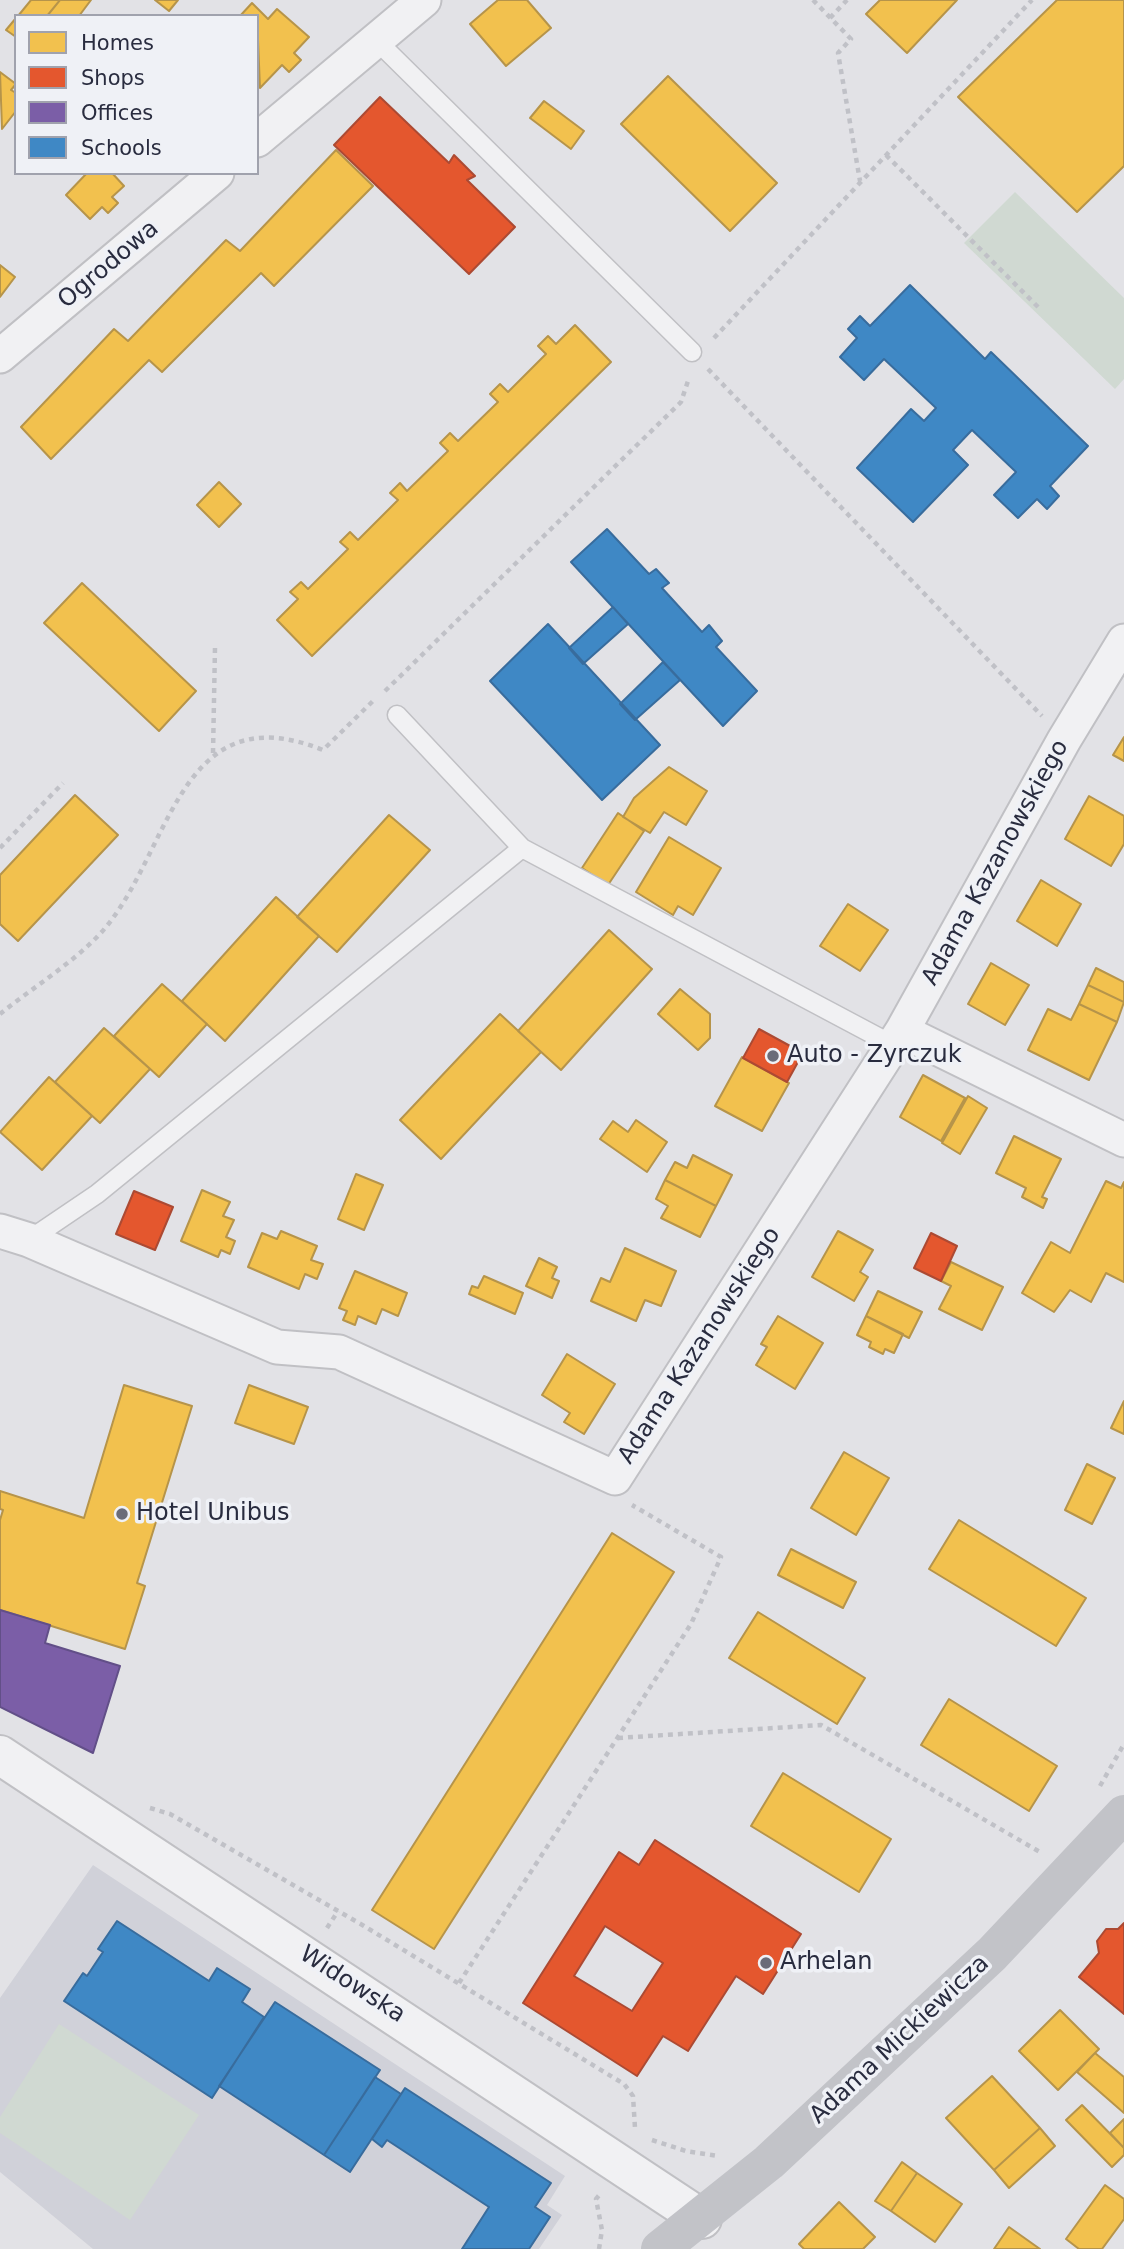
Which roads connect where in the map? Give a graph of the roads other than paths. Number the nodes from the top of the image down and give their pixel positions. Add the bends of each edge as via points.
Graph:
1 (424, 0) edge
2 (376, 40) junction
3 (259, 138) edge
4 (215, 175) edge
5 (694, 354) road end
6 (0, 356) edge
7 (1121, 652) edge
8 (397, 715) dead end
9 (522, 848) junction
10 (898, 1038) junction
11 (1124, 1140) edge
12 (14, 1236) edge
13 (0, 1755) edge
14 (1110, 1804) edge
15 (702, 2219) junction
16 (660, 2249) edge

1 - 2 street
2 - 3 street
2 - 5 lane
4 - 6 street, Ogrodowa
7 - 10 street, Adama Kazanowskiego via 1064,740
8 - 9 lane
9 - 10 lane
9 - 12 lane via 97,1194
10 - 11 street
10 - 12 street, Adama Kazanowskiego via 615,1478 339,1352 277,1347
13 - 15 street, Widowska
14 - 15 main road, Adama Mickiewicza via 992,1954
15 - 16 main road, Adama Mickiewicza

